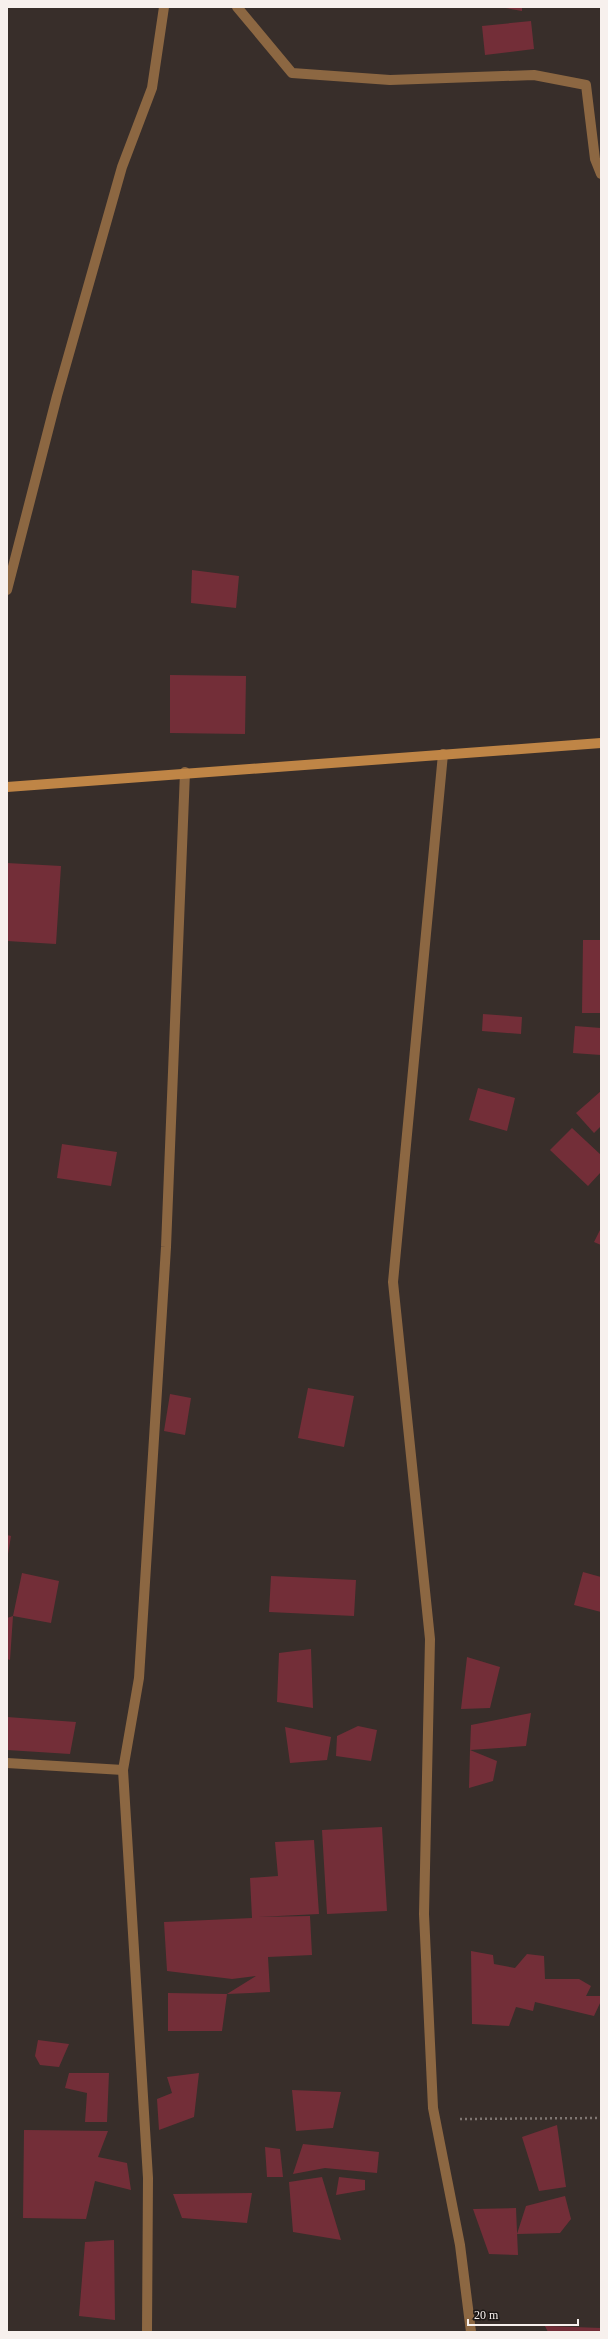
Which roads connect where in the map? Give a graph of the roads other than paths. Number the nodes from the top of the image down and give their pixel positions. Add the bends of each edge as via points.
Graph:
1 (164, 7) edge
2 (237, 7) edge
3 (601, 174) edge
4 (7, 590) edge
5 (601, 743) edge
6 (443, 754) junction
7 (185, 772) junction
8 (7, 787) edge
9 (7, 1763) edge
10 (123, 1770) junction
11 (147, 2332) edge
12 (471, 2332) edge

1 - 4 street via 152,88 122,167 57,396
2 - 3 street via 292,73 390,80 534,75 586,85 595,159
5 - 6 street
6 - 7 street
6 - 12 street via 393,1282 430,1639 424,1914 433,2108 460,2245
7 - 8 street
7 - 10 street via 166,1247 139,1678
9 - 10 street
10 - 11 street via 148,2178

